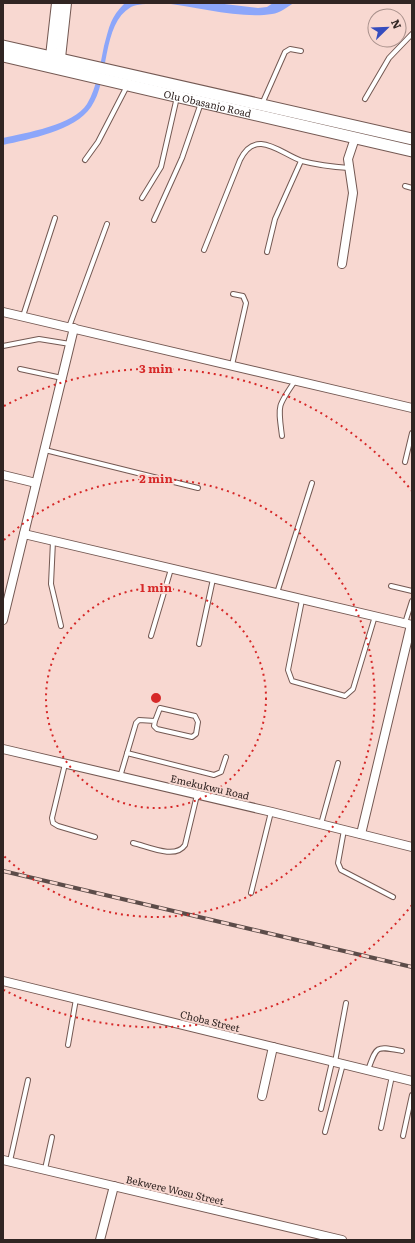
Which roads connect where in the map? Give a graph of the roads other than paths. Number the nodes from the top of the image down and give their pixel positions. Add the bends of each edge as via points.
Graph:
1 (57, 3) edge
2 (66, 3) edge
3 (412, 34) edge
4 (3, 46) edge
5 (301, 51) dead end
6 (3, 56) edge
7 (55, 63) junction
8 (114, 77) junction
9 (127, 85) junction
10 (177, 97) junction
11 (364, 99) dead end
12 (201, 103) junction
13 (262, 104) junction
14 (355, 138) junction
15 (412, 139) edge
16 (412, 151) edge
17 (85, 160) dead end
18 (301, 161) junction
19 (349, 168) junction
20 (405, 186) dead end
21 (412, 188) edge
22 (142, 198) dead end
23 (56, 218) dead end
24 (154, 220) dead end
25 (107, 224) dead end
26 (204, 250) dead end
27 (267, 252) dead end
28 (342, 264) dead end
29 (233, 294) dead end
30 (3, 312) edge
31 (23, 316) junction
32 (72, 327) junction
33 (70, 344) junction
34 (3, 346) edge
35 (232, 365) junction
36 (20, 369) dead end
37 (62, 378) junction
38 (295, 380) junction
39 (412, 408) edge
40 (412, 433) edge
41 (282, 436) dead end
42 (44, 450) junction
43 (406, 462) dead end
44 (3, 475) edge
45 (36, 483) junction
46 (312, 483) dead end
47 (198, 488) dead end
48 (24, 534) junction
49 (53, 540) junction
50 (172, 568) junction
51 (214, 578) junction
52 (391, 586) dead end
53 (412, 591) edge
54 (277, 593) junction
55 (302, 599) junction
56 (412, 601) edge
57 (375, 616) junction
58 (3, 620) edge
59 (409, 624) edge
60 (61, 626) dead end
61 (151, 636) dead end
62 (199, 644) dead end
63 (155, 720) junction
64 (3, 749) edge
65 (127, 753) junction
66 (226, 757) dead end
67 (338, 763) dead end
68 (65, 764) junction
69 (120, 777) junction
70 (197, 795) junction
71 (272, 812) junction
72 (321, 824) junction
73 (344, 830) junction
74 (361, 834) junction
75 (95, 837) dead end
76 (133, 843) dead end
77 (412, 847) edge
78 (251, 893) dead end
79 (393, 897) dead end
80 (3, 981) edge
81 (76, 999) junction
82 (346, 1003) dead end
83 (68, 1045) dead end
84 (273, 1047) junction
85 (402, 1051) dead end
86 (337, 1063) junction
87 (368, 1070) junction
88 (392, 1076) junction
89 (28, 1080) dead end
90 (412, 1081) edge
91 (412, 1095) edge
92 (262, 1096) dead end
93 (321, 1109) dead end
94 (381, 1128) dead end
95 (325, 1132) dead end
96 (403, 1136) dead end
97 (52, 1137) dead end
98 (6, 1160) edge
99 (45, 1170) junction
100 (114, 1186) junction
101 (100, 1240) edge
102 (342, 1240) edge

1 - 7 street
2 - 7 street
3 - 11 lane via 389,58
4 - 7 main road, Olu Obasanjo Road
5 - 13 lane via 290,49 285,52
6 - 7 main road, Olu Obasanjo Road
7 - 8 main road, Olu Obasanjo Road
8 - 9 main road, Olu Obasanjo Road
8 - 13 main road, Olu Obasanjo Road
9 - 10 main road, Olu Obasanjo Road
9 - 17 lane via 98,142
10 - 12 main road, Olu Obasanjo Road
10 - 22 lane via 161,167
12 - 14 main road, Olu Obasanjo Road
12 - 24 lane via 182,158
13 - 15 main road, Olu Obasanjo Road
14 - 16 main road, Olu Obasanjo Road
14 - 19 street via 348,159
18 - 19 lane
18 - 26 lane via 270,145 259,145 244,151
18 - 27 lane via 275,219
19 - 28 street via 353,193
20 - 21 lane
23 - 31 lane
25 - 32 lane
29 - 35 lane via 244,296 246,299
30 - 31 street
31 - 32 street
32 - 33 street
32 - 35 street
33 - 34 lane via 39,339
33 - 37 street
35 - 38 street
36 - 37 lane
37 - 42 street
38 - 39 street
38 - 41 lane via 278,411
40 - 43 lane
42 - 45 street
42 - 47 lane
44 - 45 street
45 - 48 street
46 - 54 lane
48 - 49 street
48 - 58 street
49 - 50 street
49 - 60 lane via 51,584
50 - 51 street
50 - 61 lane
51 - 54 street
51 - 62 lane
52 - 53 lane
54 - 55 street
55 - 57 street
55 - 57 lane via 288,670 290,678 292,681 345,696 353,689
56 - 59 lane
57 - 59 street
59 - 74 street
63 - 63 lane via 160,708 195,716 198,722 196,734 192,737 157,729 154,726
63 - 65 lane via 139,720 136,723
64 - 68 street, Emekukwu Road
65 - 66 lane via 214,775 221,772
65 - 69 lane
67 - 72 lane
68 - 69 street, Emekukwu Road
68 - 75 lane via 52,818 54,823
69 - 70 street, Emekukwu Road
70 - 71 street, Emekukwu Road
70 - 76 lane via 183,849 173,852
71 - 72 street, Emekukwu Road
71 - 78 lane
72 - 73 street, Emekukwu Road
73 - 74 street, Emekukwu Road
73 - 79 lane via 338,863 341,870
74 - 77 street, Emekukwu Road
80 - 81 street, Choba Street
81 - 83 lane
81 - 84 street, Choba Street
82 - 86 lane
84 - 86 street, Choba Street
84 - 92 street
85 - 87 lane via 382,1047 378,1049 374,1052
86 - 87 street, Choba Street
86 - 93 lane
86 - 95 lane
87 - 88 street, Choba Street
88 - 90 street, Choba Street
88 - 94 lane
89 - 98 lane
91 - 96 lane
97 - 99 lane
98 - 99 street, Bekwere Wosu Street
99 - 100 street, Bekwere Wosu Street
100 - 101 street
100 - 102 street, Bekwere Wosu Street

